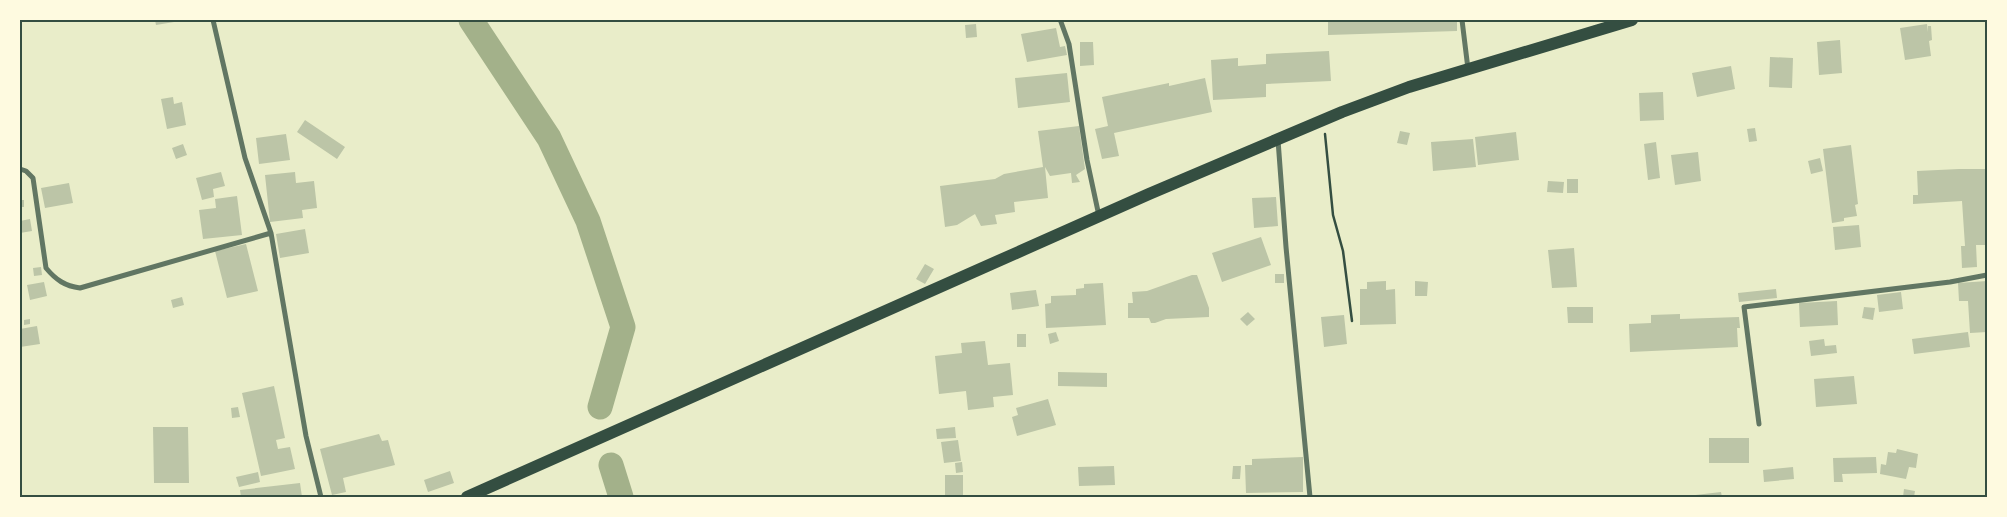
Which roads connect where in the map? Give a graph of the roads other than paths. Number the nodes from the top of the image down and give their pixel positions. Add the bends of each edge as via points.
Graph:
1 (213, 20) edge
2 (1462, 20) edge
3 (1632, 20) edge
4 (1061, 22) dead end
5 (1468, 69) junction
6 (1278, 139) junction
7 (20, 169) edge
8 (1099, 216) junction
9 (272, 233) junction
10 (1987, 275) edge
11 (1759, 424) dead end
12 (321, 497) edge
13 (467, 497) edge
14 (1310, 497) edge

1 - 9 street via 244,158
2 - 5 street
3 - 5 main road
4 - 8 street via 1069,44
5 - 6 main road via 1409,87
6 - 8 main road
6 - 14 street
7 - 9 street via 33,178 46,268 68,287 80,288
8 - 13 main road
9 - 12 street via 306,436
10 - 11 street via 1744,307

